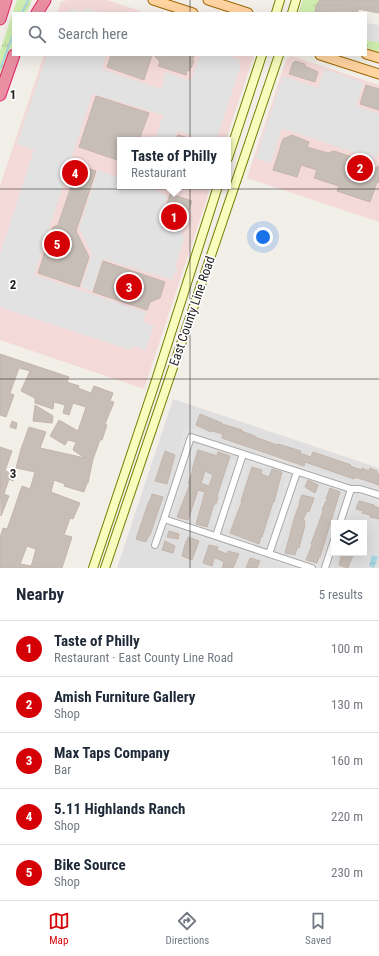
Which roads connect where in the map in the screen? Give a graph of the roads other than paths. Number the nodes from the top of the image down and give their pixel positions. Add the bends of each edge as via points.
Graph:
1 (6, 0) edge
2 (36, 0) edge
3 (45, 0) edge
4 (154, 0) edge
5 (208, 0) edge
6 (280, 0) edge
7 (296, 0) edge
8 (31, 12) edge
9 (38, 12) edge
10 (190, 12) edge
11 (245, 12) edge
12 (276, 12) edge
13 (292, 12) edge
14 (0, 19) edge
15 (367, 54) edge
16 (14, 56) edge
17 (262, 56) edge
18 (279, 56) edge
19 (323, 56) edge
20 (379, 58) edge
21 (379, 74) edge
22 (0, 95) edge
23 (231, 149) edge
24 (217, 189) edge
25 (244, 454) junction
26 (297, 472) junction
27 (351, 489) junction
28 (379, 495) edge
29 (164, 519) junction
30 (341, 520) edge
31 (216, 536) junction
32 (155, 545) dead end
33 (331, 551) edge
34 (269, 554) junction
35 (93, 568) edge
36 (105, 568) edge
37 (312, 568) edge
38 (325, 568) edge

1 - 14 highway
2 - 8 highway
3 - 9 highway
4 - 10 main road
5 - 11 main road
6 - 12 main road
7 - 13 main road
15 - 20 main road
16 - 22 highway
17 - 23 main road
18 - 36 main road, East County Line Road
19 - 21 main road
24 - 35 main road, East County Line Road
25 - 26 street
25 - 29 street via 191,437
25 - 31 street
26 - 27 street
26 - 34 street
27 - 28 street
27 - 30 street
29 - 31 street
29 - 32 street
31 - 34 street
33 - 38 street
34 - 37 street

